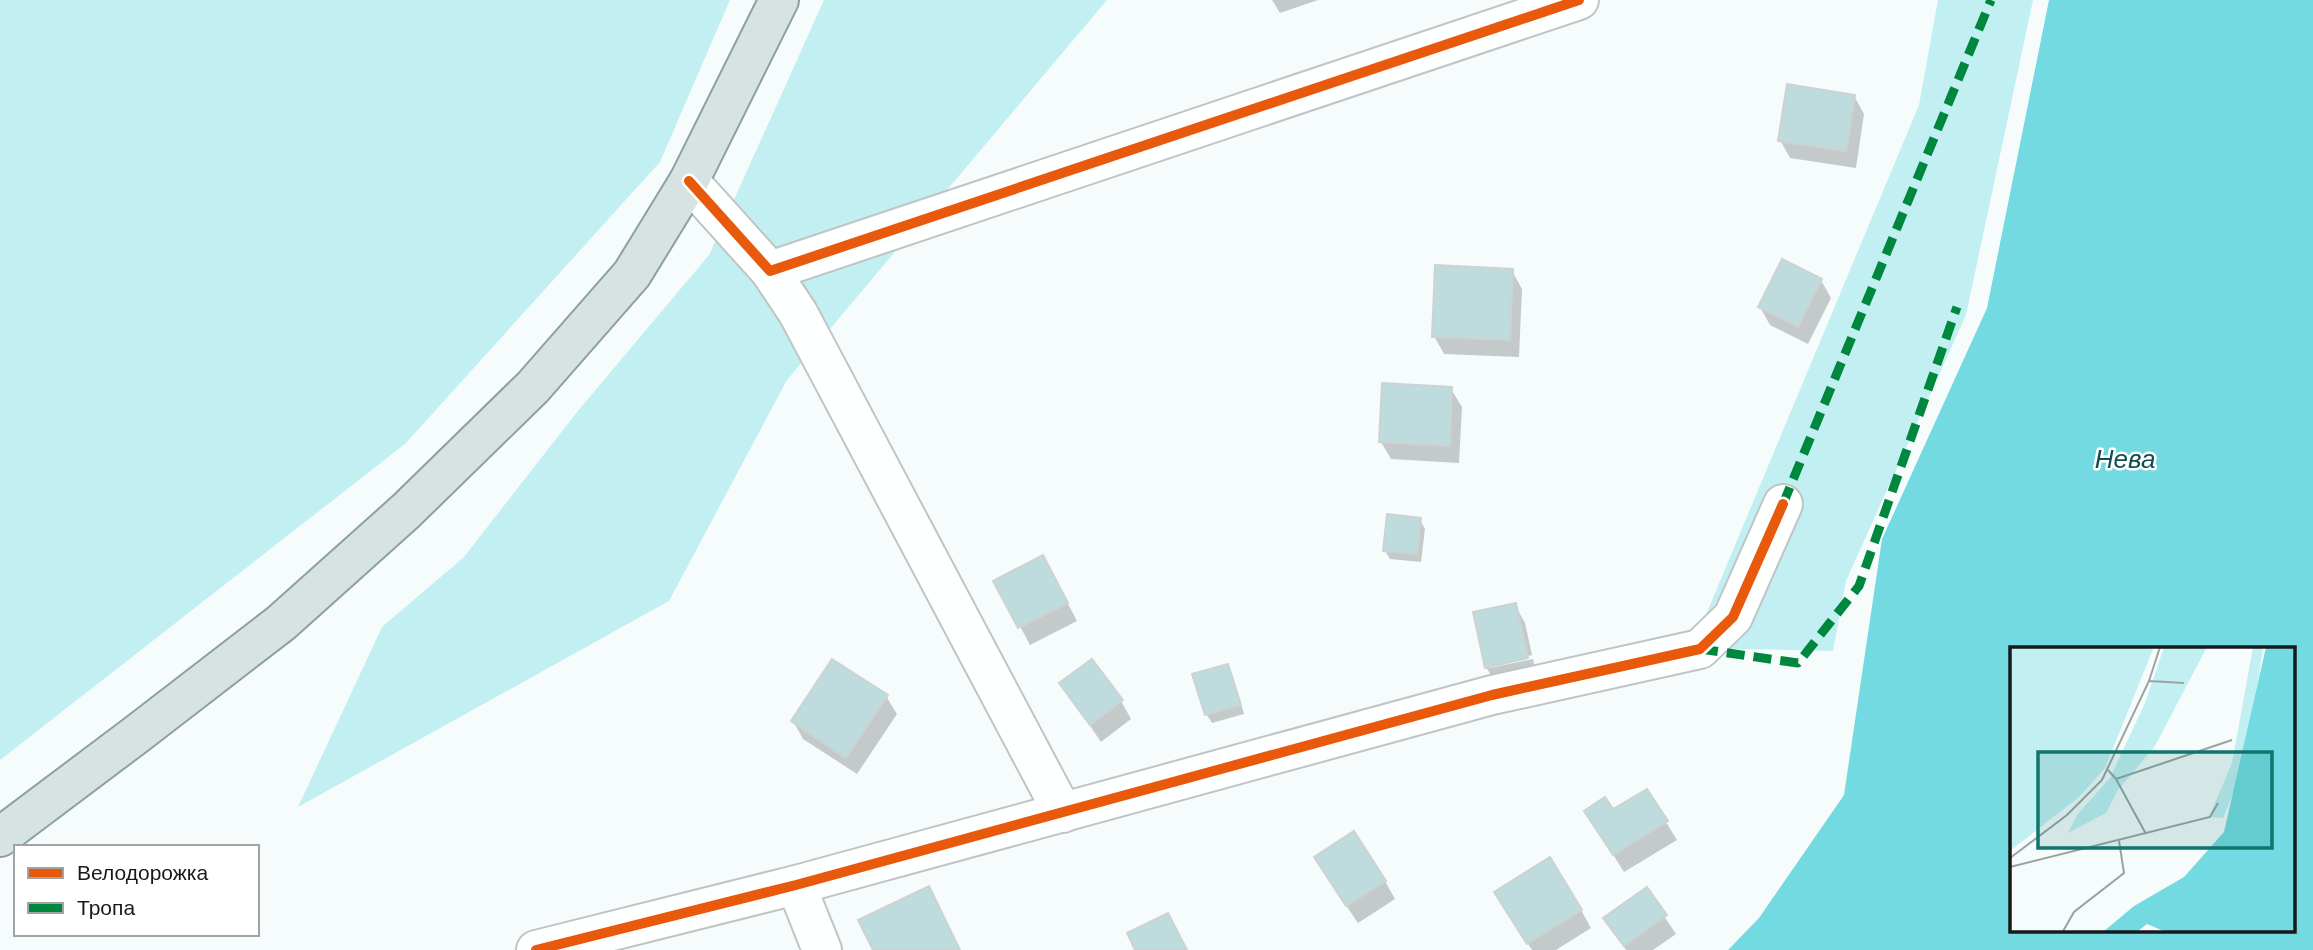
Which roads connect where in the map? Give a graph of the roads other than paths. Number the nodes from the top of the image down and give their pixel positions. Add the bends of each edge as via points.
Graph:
1 (779, 0) edge
2 (1579, 0) edge
3 (689, 181) junction
4 (770, 271) junction
5 (1783, 504) dead end
6 (1063, 813) junction
7 (0, 837) edge
8 (796, 885) junction
9 (536, 950) edge
10 (822, 950) edge

1 - 3 main road
2 - 4 street
3 - 4 street
3 - 7 main road via 632,274 533,387 406,511 281,623
4 - 6 street via 798,313
5 - 6 street via 1733,617 1700,649 1492,695
6 - 8 street
8 - 9 street
8 - 10 street

